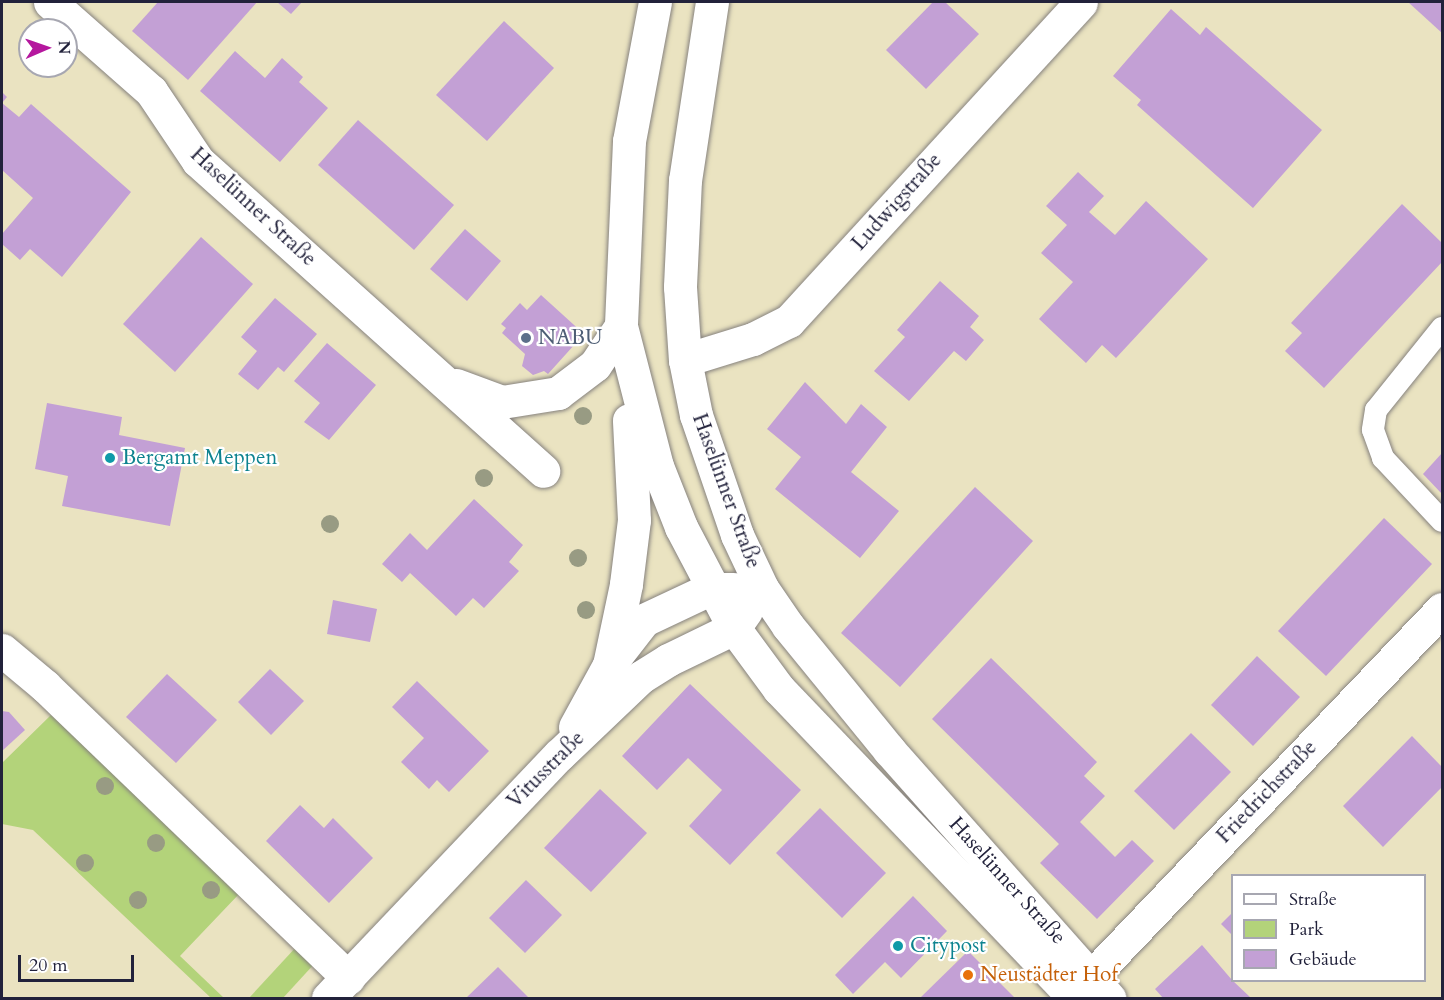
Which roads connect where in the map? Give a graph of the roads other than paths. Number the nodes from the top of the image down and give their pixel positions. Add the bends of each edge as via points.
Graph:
1 (50, 2) edge
2 (655, 2) edge
3 (712, 2) edge
4 (1081, 2) edge
5 (621, 326) junction
6 (1443, 328) edge
7 (686, 360) junction
8 (442, 380) junction
9 (543, 471) dead end
10 (1443, 520) edge
11 (762, 588) junction
12 (710, 589) junction
13 (1443, 609) edge
14 (734, 628) junction
15 (2, 650) edge
16 (609, 665) junction
17 (559, 755) junction
18 (338, 988) edge
19 (1092, 991) edge

1 - 8 street, Haselünner Straße via 151,91 198,161
2 - 5 street, Haselünner Straße via 629,141
3 - 7 street, Haselünner Straße via 685,180 680,287
4 - 7 street, Ludwigstraße via 789,321 753,339
5 - 8 street, Haselünner Straße via 595,365 558,393 502,402
5 - 12 street, Haselünner Straße via 657,466
5 - 16 street via 634,520
6 - 10 lane via 1376,410 1373,430 1383,458
7 - 11 street, Haselünner Straße via 715,474
8 - 9 street, Haselünner Straße
11 - 12 street
11 - 14 street, Vitusstraße
11 - 19 street, Haselünner Straße via 788,626
12 - 14 street, Haselünner Straße
12 - 16 street via 644,620
13 - 19 street, Friedrichstraße
14 - 17 street, Vitusstraße via 641,677
14 - 19 street, Haselünner Straße via 779,689 859,776
15 - 18 street, Vitusstraße via 45,686
16 - 17 street
17 - 18 street, Vitusstraße

